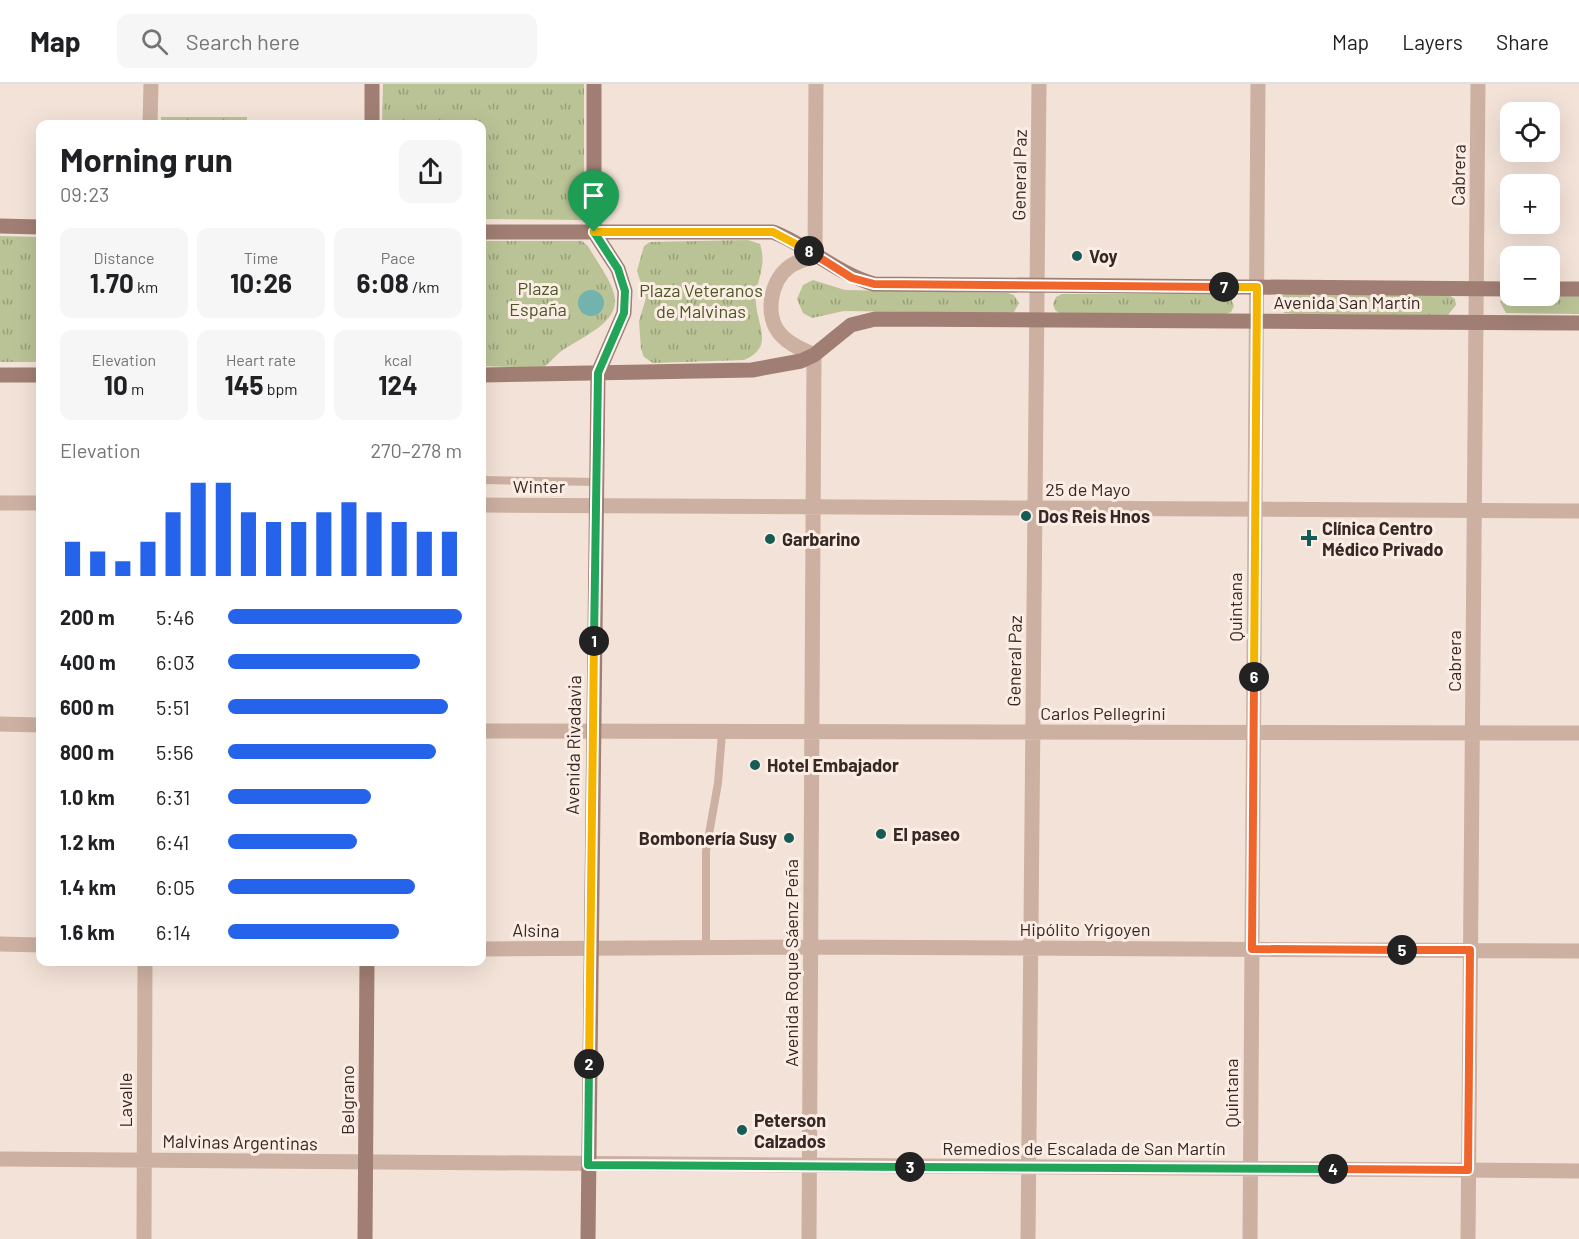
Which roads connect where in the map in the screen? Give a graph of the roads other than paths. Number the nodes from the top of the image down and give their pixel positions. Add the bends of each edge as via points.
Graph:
1 (151, 84) edge
2 (372, 84) edge
3 (594, 84) edge
4 (816, 84) edge
5 (1039, 84) edge
6 (1258, 84) edge
7 (1478, 84) edge
8 (150, 120) edge
9 (372, 120) edge
10 (0, 226) edge
11 (36, 227) edge
12 (486, 232) edge
13 (594, 232) junction
14 (815, 255) junction
15 (1037, 286) junction
16 (1257, 287) junction
17 (1476, 289) junction
18 (1500, 289) edge
19 (1560, 289) edge
20 (1579, 289) edge
21 (1037, 320) junction
22 (1257, 321) junction
23 (1476, 322) junction
24 (1579, 323) edge
25 (814, 355) junction
26 (598, 373) junction
27 (0, 375) edge
28 (36, 375) edge
29 (486, 375) edge
30 (486, 480) edge
31 (597, 482) junction
32 (0, 503) edge
33 (36, 503) edge
34 (486, 505) edge
35 (596, 506) junction
36 (813, 507) junction
37 (1035, 508) junction
38 (1255, 509) junction
39 (1474, 510) junction
40 (1579, 511) edge
41 (0, 724) edge
42 (36, 724) edge
43 (486, 732) edge
44 (592, 733) junction
45 (722, 733) junction
46 (812, 733) junction
47 (1033, 733) junction
48 (1253, 733) junction
49 (1472, 733) junction
50 (1579, 733) edge
51 (0, 944) edge
52 (36, 945) edge
53 (811, 947) junction
54 (706, 948) junction
55 (1031, 948) junction
56 (486, 949) edge
57 (1252, 949) junction
58 (591, 950) junction
59 (1470, 950) junction
60 (1579, 951) edge
61 (145, 966) edge
62 (367, 966) edge
63 (0, 1159) edge
64 (144, 1160) junction
65 (366, 1163) junction
66 (588, 1165) junction
67 (809, 1166) junction
68 (1029, 1167) junction
69 (1250, 1169) junction
70 (1468, 1170) junction
71 (1579, 1171) edge
72 (144, 1239) edge
73 (365, 1239) edge
74 (588, 1239) edge
75 (809, 1239) edge
76 (1028, 1239) edge
77 (1250, 1239) edge
78 (1468, 1239) edge

1 - 8 street
2 - 9 main road
3 - 13 main road
4 - 14 street
5 - 15 street, General Paz
6 - 16 street, Quintana
7 - 17 street, Cabrera
10 - 11 main road
12 - 13 main road, Avenida San Martín
13 - 14 main road, Avenida San Martín via 773,232
13 - 26 main road, Avenida Rivadavia via 618,269 625,291 624,313
14 - 15 main road, Avenida San Martín via 852,278 874,284
14 - 25 street via 790,266 777,279 772,296 773,321 779,334
15 - 16 main road, Avenida San Martín
15 - 21 street, General Paz
16 - 17 main road, Avenida San Martín
16 - 22 street, Quintana
17 - 18 main road, Avenida San Martín
17 - 23 street, Cabrera
19 - 20 main road
21 - 22 main road, Avenida San Martín
21 - 25 main road, Avenida San Martín via 874,319 851,325
21 - 37 street, General Paz
22 - 23 main road, Avenida San Martín
22 - 38 street, Quintana
23 - 24 main road, Avenida San Martín
23 - 39 street, Cabrera
25 - 26 main road, Avenida San Martín via 785,366 752,370
25 - 36 street, Avenida Roque Sáenz Peña
26 - 29 main road, Avenida San Martín
26 - 31 main road, Avenida Rivadavia
27 - 28 main road
30 - 31 lane
31 - 35 main road, Avenida Rivadavia
32 - 33 street
34 - 35 street, Winter
35 - 36 street, 25 de Mayo
35 - 44 main road, Avenida Rivadavia
36 - 37 street, 25 de Mayo
36 - 46 street, Avenida Roque Sáenz Peña
37 - 38 street, 25 de Mayo
37 - 47 street, General Paz
38 - 39 street, 25 de Mayo
38 - 48 street, Quintana
39 - 40 street, 25 de Mayo
39 - 49 street, Cabrera
41 - 42 street
43 - 44 street, Carlos Pellegrini
44 - 45 street, Carlos Pellegrini
44 - 58 main road, Avenida Rivadavia
45 - 46 street, Carlos Pellegrini
45 - 54 lane via 706,851
46 - 47 street, Carlos Pellegrini
46 - 53 street, Avenida Roque Sáenz Peña
47 - 48 street, Carlos Pellegrini
47 - 55 street, General Paz
48 - 49 street, Carlos Pellegrini
48 - 57 street, Quintana
49 - 50 street, Carlos Pellegrini
49 - 59 street, Cabrera
51 - 52 street
53 - 54 street, Hipólito Yrigoyen
53 - 55 street, Hipólito Yrigoyen
53 - 67 street, Avenida Roque Sáenz Peña
54 - 58 street, Hipólito Yrigoyen
55 - 57 street, Hipólito Yrigoyen
55 - 68 street, General Paz
56 - 58 street, Alsina
57 - 59 street, Hipólito Yrigoyen
57 - 69 street, Quintana
58 - 66 main road, Avenida Rivadavia
59 - 60 street, Hipólito Yrigoyen
59 - 70 street, Cabrera
61 - 64 street, Lavalle
62 - 65 main road, Belgrano
63 - 64 street, Malvinas Argentinas
64 - 65 street, Malvinas Argentinas
64 - 72 street, Lavalle
65 - 66 street, Malvinas Argentinas
65 - 73 main road, Belgrano
66 - 67 street, Remedios de Escalada de San Martín
66 - 74 main road, Avenida Rivadavia
67 - 68 street, Remedios de Escalada de San Martín
67 - 75 street, Avenida Roque Sáenz Peña
68 - 69 street, Remedios de Escalada de San Martín
68 - 76 street, General Paz
69 - 70 street, Remedios de Escalada de San Martín
69 - 77 street, Quintana
70 - 71 street, Remedios de Escalada de San Martín
70 - 78 street, Cabrera

